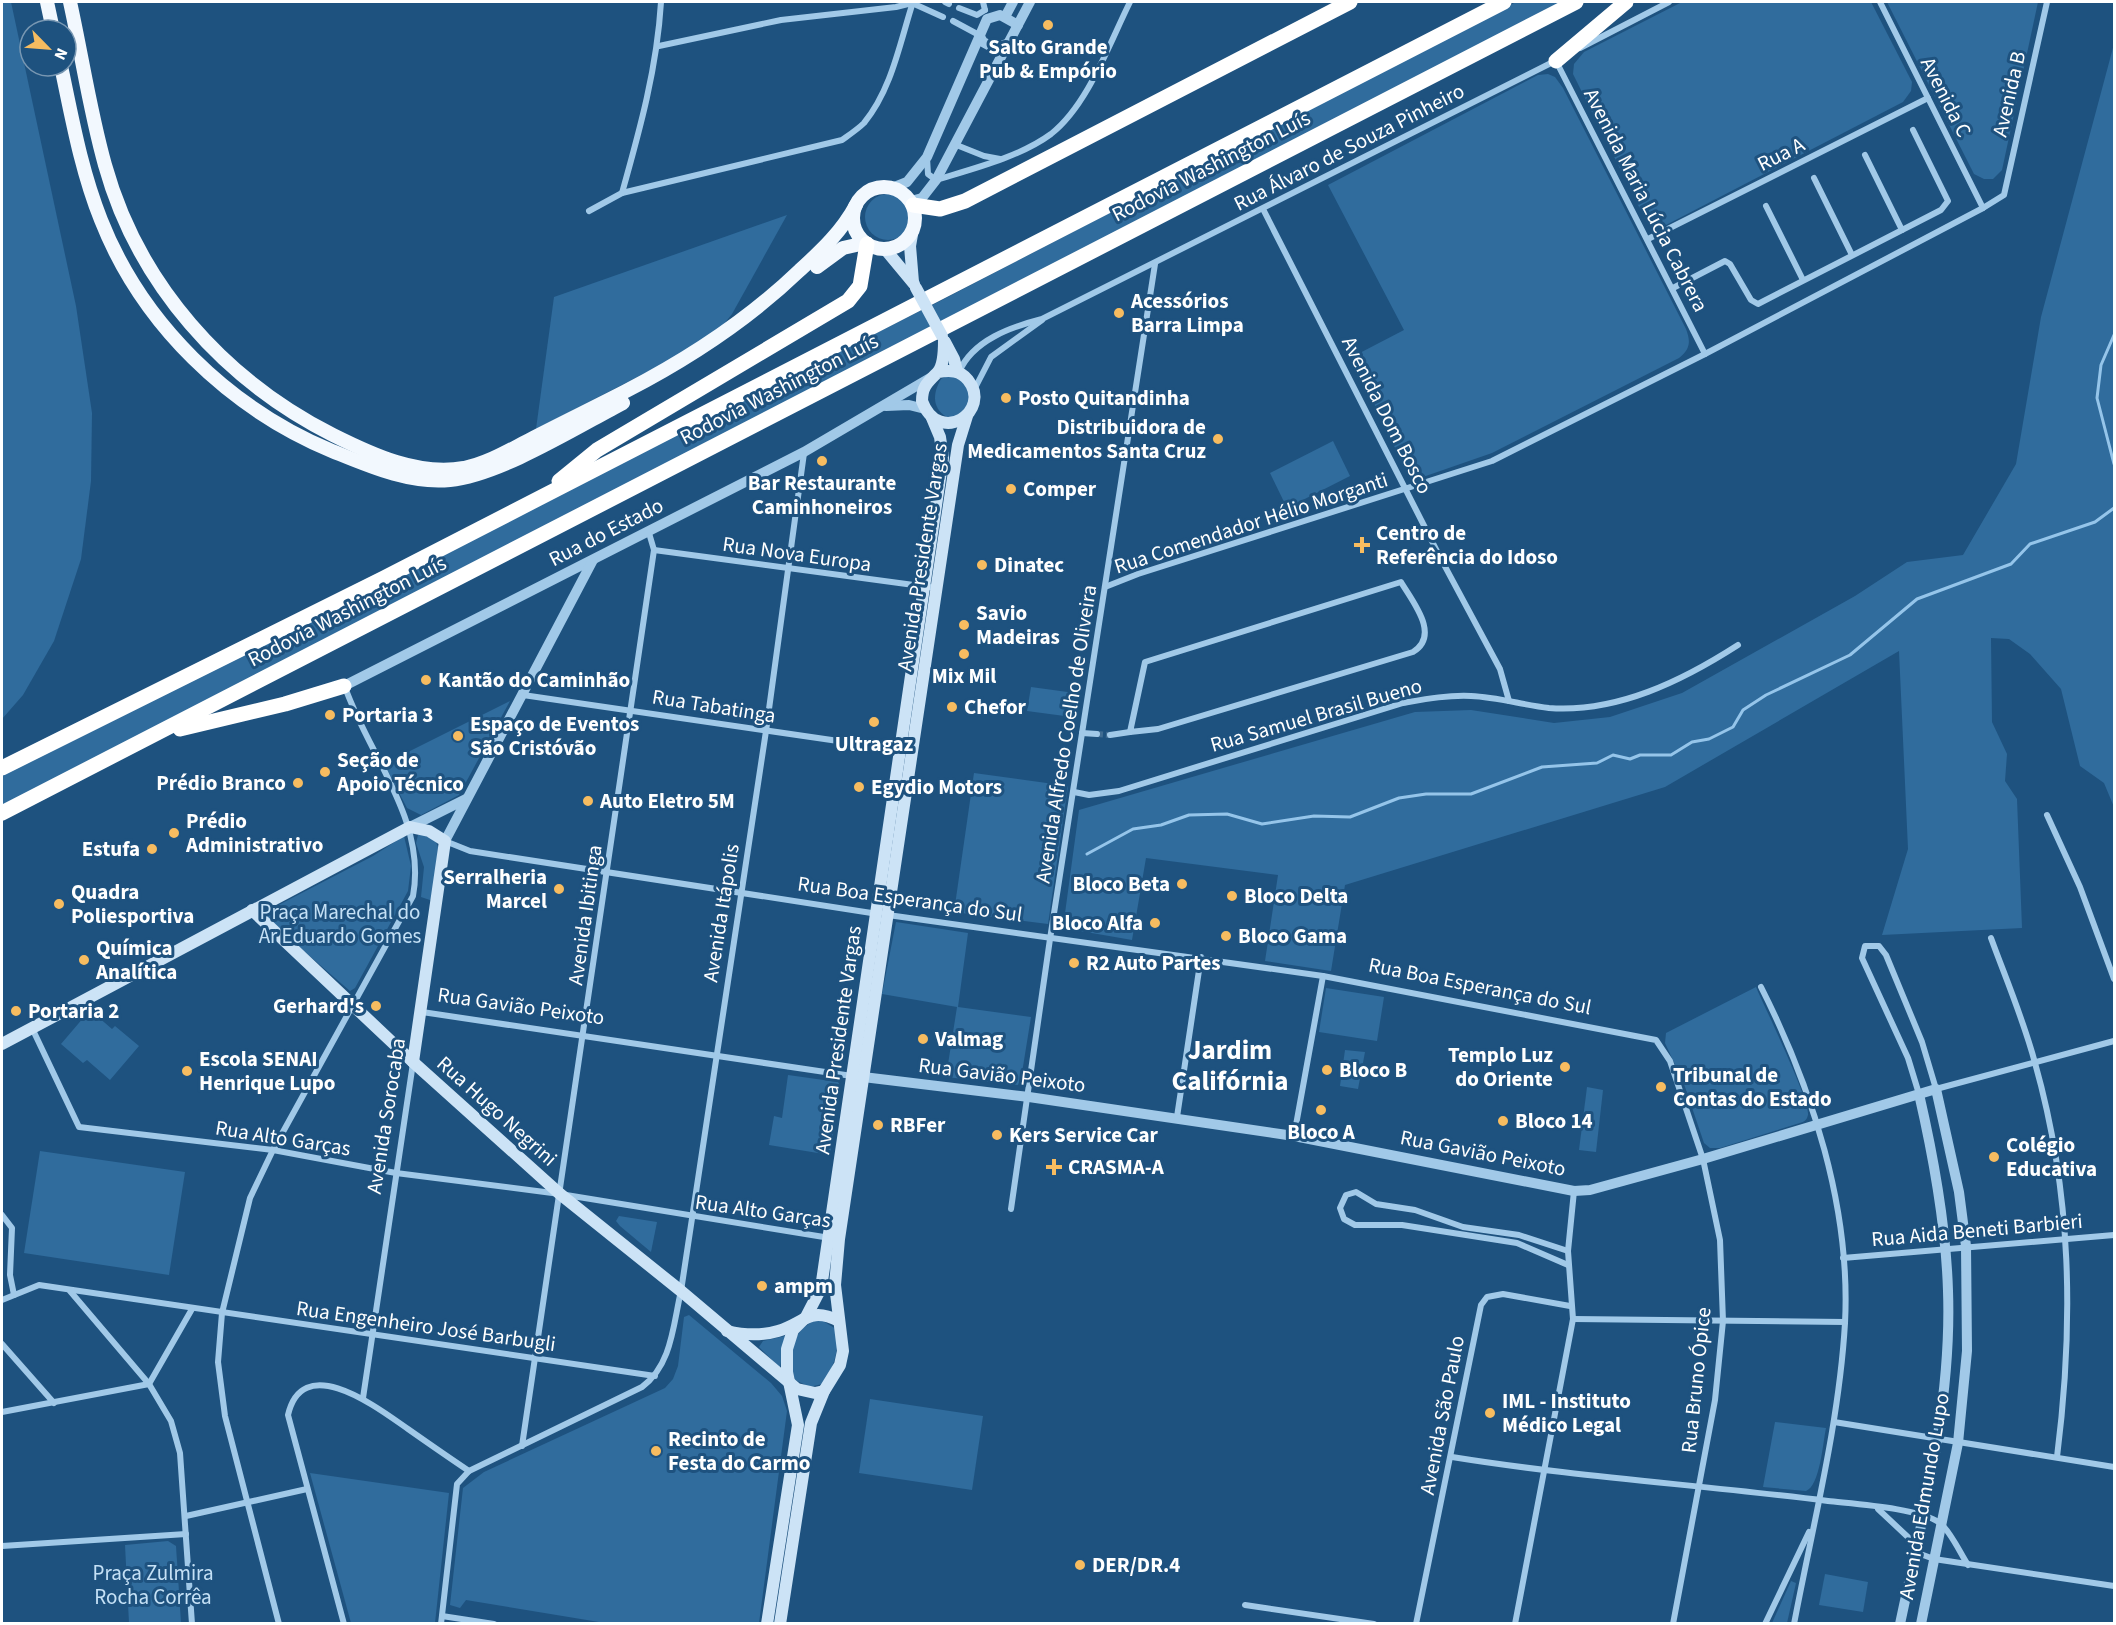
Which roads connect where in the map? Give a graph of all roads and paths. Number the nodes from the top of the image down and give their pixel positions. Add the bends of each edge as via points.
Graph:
1 (47, 2) edge
2 (70, 2) edge
3 (661, 2) edge
4 (912, 2) edge
5 (983, 2) edge
6 (1012, 2) edge
7 (1029, 2) edge
8 (1130, 2) edge
9 (1350, 2) edge
10 (1504, 2) edge
11 (1576, 2) edge
12 (1626, 2) edge
13 (1669, 2) edge
14 (1880, 2) edge
15 (2047, 2) edge
16 (959, 8) dead end
17 (995, 14) junction
18 (943, 17) dead end
19 (50, 18) edge
20 (953, 21) dead end
21 (1018, 25) junction
22 (979, 36) junction
23 (1010, 43) junction
24 (658, 46) junction
25 (1556, 61) junction
26 (64, 78) edge
27 (1928, 98) junction
28 (1913, 130) dead end
29 (954, 144) junction
30 (1865, 155) dead end
31 (927, 158) junction
32 (1000, 159) junction
33 (1814, 178) dead end
34 (936, 180) junction
35 (892, 188) junction
36 (622, 193) junction
37 (2004, 195) joint
38 (912, 203) junction
39 (856, 205) junction
40 (1766, 206) dead end
41 (1263, 208) junction
42 (1983, 208) junction
43 (589, 211) dead end
44 (914, 229) junction
45 (1902, 230) junction
46 (1648, 239) junction
47 (866, 244) junction
48 (885, 249) junction
49 (1852, 255) junction
50 (1155, 264) junction
51 (1803, 280) junction
52 (914, 285) junction
53 (1672, 288) junction
54 (1042, 319) junction
55 (943, 339) junction
56 (1705, 354) junction
57 (958, 372) junction
58 (934, 375) junction
59 (974, 390) junction
60 (882, 406) junction
61 (929, 414) junction
62 (967, 416) junction
63 (804, 452) junction
64 (1407, 490) junction
65 (538, 499) junction
66 (649, 533) junction
67 (654, 550) junction
68 (593, 560) junction
69 (788, 570) junction
70 (1105, 587) junction
71 (931, 588) junction
72 (1738, 645) dead end
73 (344, 686) junction
74 (523, 695) junction
75 (1509, 701) junction
76 (632, 710) junction
77 (765, 731) junction
78 (1130, 732) junction
79 (1082, 733) junction
80 (1097, 734) tunnel mouth
81 (1110, 735) tunnel mouth
82 (901, 750) junction
83 (2, 768) edge
84 (78, 773) junction
85 (1074, 792) junction
86 (467, 799) junction
87 (2, 813) edge
88 (2047, 815) dead end
89 (410, 827) junction
90 (445, 841) junction
91 (608, 873) junction
92 (742, 894) junction
93 (252, 910) junction
94 (883, 914) junction
95 (1991, 938) dead end
96 (1050, 939) junction
97 (1201, 957) junction
98 (1323, 976) junction
99 (2115, 979) edge
100 (1761, 987) dead end
101 (353, 1004) junction
102 (422, 1012) junction
103 (32, 1028) junction
104 (584, 1034) junction
105 (1656, 1040) joint
106 (417, 1041) junction
107 (2115, 1041) edge
108 (2, 1044) edge
109 (397, 1046) junction
110 (716, 1056) junction
111 (2035, 1061) junction
112 (413, 1062) junction
113 (858, 1077) junction
114 (1936, 1089) junction
115 (1919, 1094) junction
116 (1029, 1097) junction
117 (1177, 1118) junction
118 (1818, 1125) junction
119 (1294, 1136) junction
120 (273, 1150) junction
121 (1703, 1159) junction
122 (396, 1173) junction
123 (1574, 1191) junction
124 (560, 1194) junction
125 (1011, 1209) dead end
126 (2, 1215) edge
127 (692, 1218) junction
128 (1462, 1230) junction
129 (1519, 1235) junction
130 (2115, 1235) edge
131 (834, 1238) junction
132 (2066, 1240) junction
133 (1517, 1243) junction
134 (1966, 1246) junction
135 (1946, 1248) junction
136 (1568, 1251) junction
137 (1842, 1258) junction
138 (1568, 1265) junction
139 (70, 1291) junction
140 (681, 1291) junction
141 (14, 1295) junction
142 (2, 1300) edge
143 (1570, 1306) junction
144 (192, 1309) junction
145 (222, 1313) junction
146 (806, 1317) junction
147 (1573, 1319) junction
148 (839, 1321) junction
149 (1723, 1321) junction
150 (1845, 1322) junction
151 (726, 1331) junction
152 (372, 1335) junction
153 (2, 1344) edge
154 (535, 1360) junction
155 (655, 1376) junction
156 (149, 1384) junction
157 (789, 1384) junction
158 (824, 1391) junction
159 (363, 1398) junction
160 (54, 1403) junction
161 (2, 1412) edge
162 (1834, 1422) junction
163 (1938, 1438) junction
164 (1958, 1443) junction
165 (522, 1446) junction
166 (1452, 1457) junction
167 (2057, 1457) junction
168 (2115, 1467) edge
169 (469, 1471) junction
170 (1543, 1472) junction
171 (1700, 1485) junction
172 (307, 1489) junction
173 (1818, 1500) junction
174 (249, 1503) junction
175 (1876, 1507) junction
176 (186, 1516) junction
177 (1922, 1516) junction
178 (1940, 1524) junction
179 (1813, 1525) junction
180 (186, 1534) junction
181 (2, 1546) edge
182 (1915, 1552) junction
183 (1934, 1559) junction
184 (1968, 1565) junction
185 (2115, 1586) edge
186 (1245, 1605) dead end
187 (442, 1616) junction
188 (1334, 1621) edge
189 (192, 1623) edge
190 (279, 1623) edge
191 (344, 1623) edge
192 (441, 1623) edge
193 (494, 1623) edge
194 (767, 1623) edge
195 (780, 1623) edge
196 (1374, 1623) edge
197 (1416, 1623) edge
198 (1515, 1623) edge
199 (1673, 1623) edge
200 (1765, 1623) edge
201 (1794, 1623) edge
202 (1900, 1623) edge
203 (1921, 1623) edge

1 - 19 highway
2 - 39 highway via 105,166 134,242 165,293 200,336 240,375 273,399 307,422 403,464 444,470 486,462 660,373 729,332 790,280 829,243
3 - 24 street
4 - 18 street
4 - 24 street via 781,20
4 - 36 street via 885,88 863,123 842,140
5 - 17 street
6 - 17 street
7 - 21 street
8 - 32 street via 1082,99 1068,118 1048,136
9 - 38 highway via 965,201 939,209
10 - 65 highway, Rodovia Washington Luís
11 - 84 highway, Rodovia Washington Luís
12 - 25 highway
13 - 25 street, Rua Álvaro de Souza Pinheiro
14 - 27 street, Avenida C
15 - 37 street, Avenida B
16 - 17 street via 977,15
17 - 21 street
17 - 22 street via 987,19
20 - 22 street
21 - 23 street
22 - 23 street via 994,48
22 - 31 street
23 - 29 street
24 - 36 street
25 - 41 street, Rua Álvaro de Souza Pinheiro
25 - 46 street, Avenida Maria Lúcia Cabrera
26 - 47 highway via 82,164 101,220 128,274 161,324 229,391 256,411 315,444 407,477 469,477 534,450 706,357 751,326 829,256 843,248
27 - 42 street, Avenida C
27 - 46 street, Rua A
28 - 45 street via 1948,201 1941,210
29 - 32 street
29 - 34 street
30 - 45 street
31 - 34 street via 928,174
31 - 35 street via 907,182
32 - 34 street
33 - 49 street
34 - 38 street via 922,198
35 - 38 highway
35 - 39 highway via 871,190
36 - 43 street
37 - 42 street, Rua Comendador Hélio Morganti
38 - 44 highway
39 - 47 highway via 854,225
40 - 51 street
41 - 50 street, Rua Álvaro de Souza Pinheiro
41 - 64 street, Avenida Dom Bosco
42 - 56 street, Rua Comendador Hélio Morganti
44 - 48 highway via 899,245
44 - 52 main road via 910,246
45 - 49 street
46 - 53 street, Avenida Maria Lúcia Cabrera
47 - 48 highway
47 - 65 highway via 860,286 848,301 597,450
48 - 52 main road
49 - 51 street
50 - 54 street, Rua Álvaro de Souza Pinheiro
50 - 70 street, Avenida Alfredo Coelho de Oliveira
51 - 53 street via 1758,304 1725,261
52 - 55 main road, bridge
53 - 56 street, Avenida Maria Lúcia Cabrera
54 - 57 street, Rua Álvaro de Souza Pinheiro via 989,339 970,353
54 - 59 street, Rua Álvaro de Souza Pinheiro via 991,357
55 - 57 main road
55 - 58 main road via 944,352
56 - 64 street, Rua Comendador Hélio Morganti via 1492,461
57 - 58 main road
57 - 59 main road
58 - 60 street, Rua do Estado
58 - 61 main road via 922,393
59 - 62 main road
60 - 61 street, Rua do Estado via 909,405
60 - 63 street, Rua do Estado
61 - 62 main road via 950,423
61 - 71 main road, Avenida Presidente Vargas via 940,437 942,458
62 - 71 main road, Avenida Presidente Vargas
63 - 66 street, Rua do Estado
63 - 69 street, Avenida Itápolis
64 - 70 street, Rua Comendador Hélio Morganti
64 - 75 street, Avenida Dom Bosco via 1500,669
65 - 83 highway, Rodovia Washington Luís
66 - 67 street, Avenida Ibitinga
66 - 68 street, Rua do Estado
67 - 69 street, Rua Nova Europa
67 - 76 street, Avenida Ibitinga
68 - 73 street, Rua do Estado
68 - 74 street
69 - 71 street, Rua Nova Europa
69 - 77 street, Avenida Itápolis
70 - 79 street, Avenida Alfredo Coelho de Oliveira
71 - 82 main road, Avenida Presidente Vargas
71 - 94 main road, Avenida Presidente Vargas
72 - 75 street, Rua Samuel Brasil Bueno via 1653,691 1601,705 1549,708
73 - 84 highway via 157,736
73 - 89 street
74 - 76 street, Rua Tabatinga
74 - 86 street
75 - 85 street, Rua Samuel Brasil Bueno via 1438,696 1119,791 1097,795
76 - 77 street, Rua Tabatinga
76 - 91 street, Avenida Ibitinga
77 - 82 street, Rua Tabatinga
77 - 92 street, Avenida Itápolis
78 - 78 street via 1158,729 1413,652 1423,643 1425,625 1401,582 1145,662
78 - 81 street
79 - 80 street
79 - 85 street, Avenida Alfredo Coelho de Oliveira
82 - 94 main road, Avenida Presidente Vargas
84 - 87 highway, Rodovia Washington Luís
85 - 96 street, Avenida Alfredo Coelho de Oliveira
86 - 89 street
86 - 90 street
88 - 99 street
89 - 90 main road, Rua Boa Esperança do Sul via 429,831
89 - 93 main road
89 - 101 street via 417,870 413,896
90 - 91 street, Rua Boa Esperança do Sul via 470,852
90 - 102 main road, Avenida Sorocaba
91 - 92 street, Rua Boa Esperança do Sul
91 - 104 street, Avenida Ibitinga
92 - 94 street, Rua Boa Esperança do Sul
92 - 110 street, Avenida Itápolis
93 - 101 main road, Rua Hugo Negrini
93 - 103 main road
94 - 96 street, Rua Boa Esperança do Sul
94 - 113 main road, Avenida Presidente Vargas
95 - 111 street
96 - 97 street, Rua Boa Esperança do Sul
96 - 116 street, Avenida Alfredo Coelho de Oliveira
97 - 98 street, Rua Boa Esperança do Sul
97 - 117 street
98 - 105 street, Rua Boa Esperança do Sul
98 - 119 street
100 - 118 street via 1802,1076
101 - 109 main road, Rua Hugo Negrini
101 - 120 street
102 - 104 street, Rua Gavião Peixoto
102 - 106 main road, Avenida Sorocaba
103 - 108 main road
103 - 120 street, Rua Alto Garças via 79,1127
104 - 110 street, Rua Gavião Peixoto
104 - 124 street, Avenida Ibitinga
105 - 121 street, Rua Bruno Ópice via 1670,1061
106 - 109 main road
106 - 112 main road, Avenida Sorocaba
107 - 111 street
109 - 112 main road, Rua Hugo Negrini
110 - 113 street, Rua Gavião Peixoto
110 - 127 street, Avenida Itápolis
111 - 114 street
111 - 132 street via 2053,1143
112 - 122 street, Avenida Sorocaba
112 - 124 main road, Rua Hugo Negrini
113 - 116 street, Rua Gavião Peixoto
113 - 131 main road, Avenida Presidente Vargas
114 - 115 street
114 - 115 street, Avenida Edmundo Lupo via 1922,1042 1886,955 1879,946 1864,946 1862,958 1908,1058
114 - 134 street, Avenida Edmundo Lupo via 1959,1192
115 - 118 street
115 - 135 street, Avenida Edmundo Lupo via 1940,1195
116 - 117 street, Rua Gavião Peixoto
116 - 125 street, Avenida Alfredo Coelho de Oliveira
117 - 119 street, Rua Gavião Peixoto
118 - 121 street
118 - 137 street via 1833,1188
119 - 123 street, Rua Gavião Peixoto
120 - 122 street, Rua Alto Garças
120 - 145 street via 250,1198
121 - 123 street
121 - 149 street, Rua Bruno Ópice via 1720,1240
122 - 124 street, Rua Alto Garças
122 - 152 street, Avenida Sorocaba
123 - 136 street
124 - 127 street, Rua Alto Garças
124 - 140 main road, Rua Hugo Negrini
124 - 154 street, Avenida Ibitinga
126 - 141 street via 12,1228 10,1275
127 - 131 street, Rua Alto Garças
127 - 140 street, Avenida Itápolis
128 - 128 street via 1426,1213 1376,1204 1356,1192 1346,1195 1341,1204 1344,1219 1355,1225
128 - 129 street
128 - 133 street
129 - 133 street
129 - 136 street
130 - 132 street, Rua Aida Beneti Barbieri
131 - 146 main road, Avenida Presidente Vargas via 821,1288
131 - 148 main road, Avenida Presidente Vargas
132 - 134 street, Rua Aida Beneti Barbieri
132 - 167 street via 2067,1372
133 - 138 street
134 - 135 street, Rua Aida Beneti Barbieri
134 - 164 street, Avenida Edmundo Lupo via 1967,1351
135 - 137 street, Rua Aida Beneti Barbieri
135 - 163 street, Avenida Edmundo Lupo via 1948,1341
136 - 138 street
137 - 150 street
138 - 143 street
139 - 141 street, Rua Engenheiro José Barbugli via 39,1285
139 - 144 street, Rua Engenheiro José Barbugli
139 - 156 street
140 - 151 main road, Rua Hugo Negrini
140 - 155 street, Avenida Itápolis via 668,1352
141 - 142 street, Rua Engenheiro José Barbugli
143 - 147 street
143 - 166 street, Avenida São Paulo via 1503,1294 1487,1297 1479,1311
144 - 145 street, Rua Engenheiro José Barbugli
144 - 156 street
145 - 152 street, Rua Engenheiro José Barbugli
145 - 174 street via 218,1362 225,1416
146 - 148 main road via 821,1314
146 - 151 main road via 765,1334
146 - 157 main road, Avenida Presidente Vargas via 793,1330 787,1348
147 - 149 street
147 - 170 street
148 - 158 main road, Avenida Presidente Vargas via 842,1358
149 - 150 street
149 - 171 street, Rua Bruno Ópice via 1715,1400
150 - 162 street
151 - 157 main road, Rua Hugo Negrini
152 - 154 street, Rua Engenheiro José Barbugli
152 - 159 street, Avenida Sorocaba
153 - 160 street
154 - 155 street, Rua Engenheiro José Barbugli
154 - 165 street, Avenida Ibitinga
155 - 165 street via 634,1391
156 - 160 street
156 - 176 street via 171,1421 180,1453
157 - 158 main road via 806,1393
157 - 194 main road, Avenida Presidente Vargas via 798,1425
158 - 195 main road, Avenida Presidente Vargas via 810,1423
159 - 169 street
159 - 172 street via 334,1386 318,1385 291,1402 288,1415
160 - 161 street
162 - 163 street
162 - 173 street
163 - 164 street
163 - 177 street, Avenida Edmundo Lupo
164 - 167 street
164 - 178 street, Avenida Edmundo Lupo
165 - 169 street
166 - 170 street
166 - 197 street, Avenida São Paulo
167 - 168 street
169 - 187 street via 457,1484
170 - 171 street
170 - 198 street
171 - 173 street
171 - 199 street, Rua Bruno Ópice
172 - 174 street
172 - 191 street
173 - 175 street
173 - 179 street
174 - 176 street
174 - 190 street
175 - 177 street
175 - 182 street via 1910,1539
176 - 180 street
177 - 178 street
177 - 182 street, Avenida Edmundo Lupo
178 - 183 street, Avenida Edmundo Lupo
178 - 184 street
179 - 200 street
179 - 201 street
180 - 181 street
180 - 189 street
182 - 183 street
182 - 202 street, Avenida Edmundo Lupo
183 - 184 street
183 - 203 street, Avenida Edmundo Lupo
184 - 185 street
186 - 188 street
187 - 192 street
187 - 193 street
188 - 196 street

